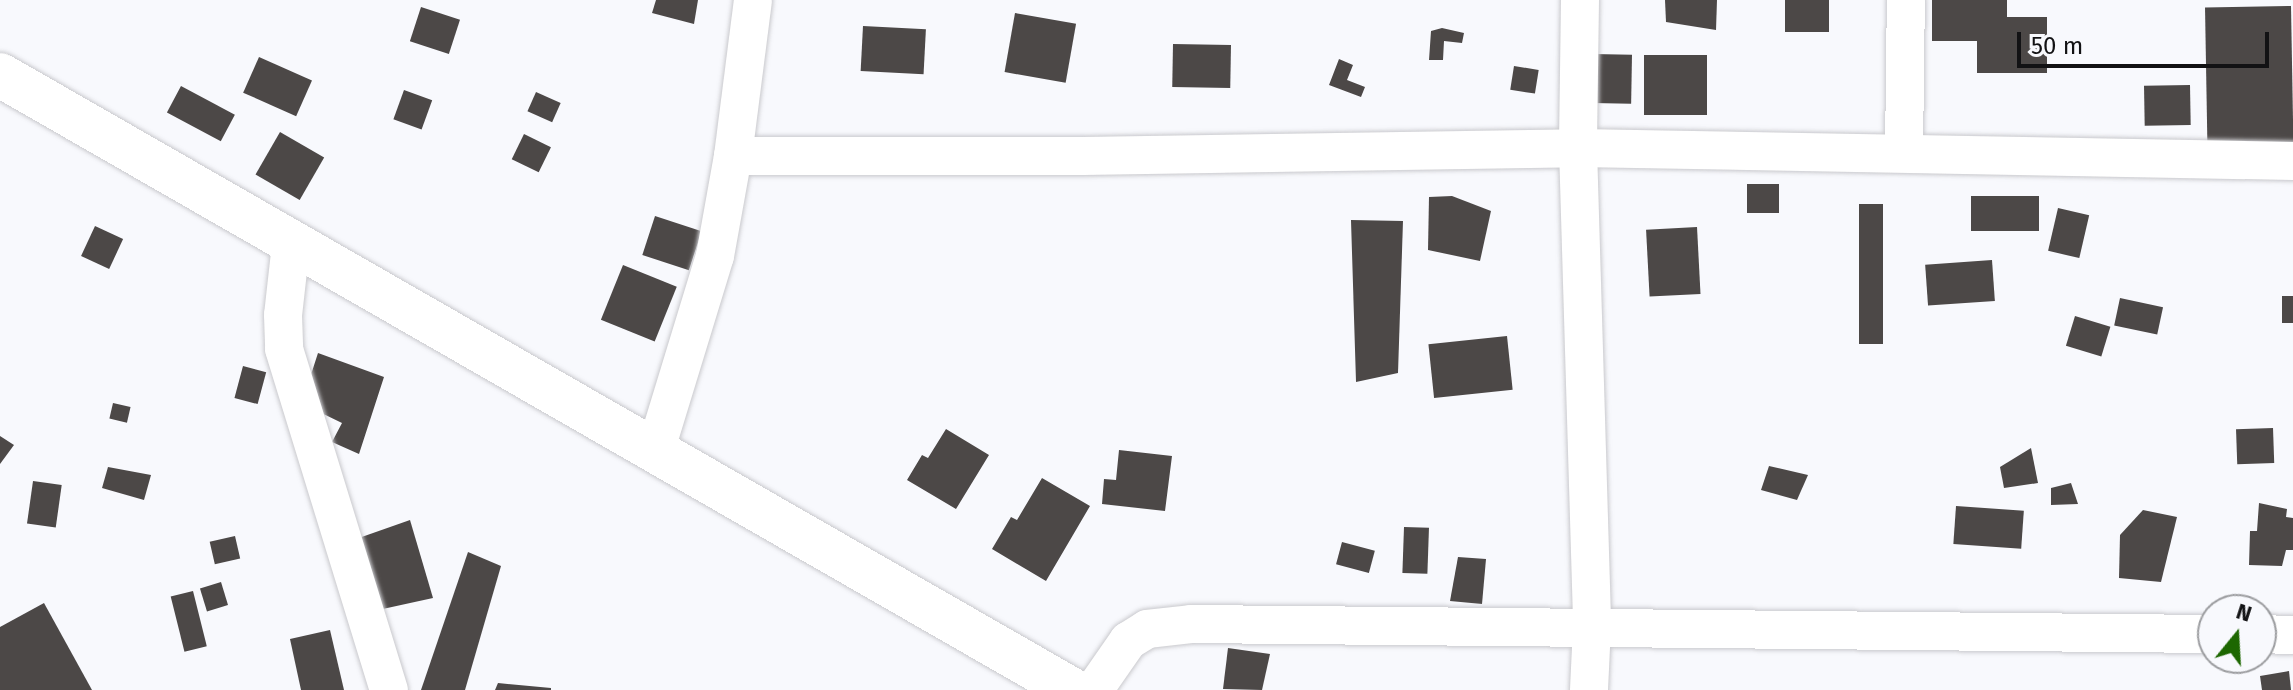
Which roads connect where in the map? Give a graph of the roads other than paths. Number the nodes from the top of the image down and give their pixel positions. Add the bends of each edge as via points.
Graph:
1 (753, 0) edge
2 (1580, 0) edge
3 (1906, 0) edge
4 (0, 75) edge
5 (1578, 148) junction
6 (1904, 153) junction
7 (733, 156) junction
8 (2293, 161) edge
9 (291, 244) junction
10 (655, 452) junction
11 (1592, 626) junction
12 (2197, 634) edge
13 (389, 690) edge
14 (1072, 690) edge
15 (1094, 690) edge
16 (1589, 690) edge

1 - 7 street
2 - 5 street
3 - 6 street
4 - 9 highway
5 - 6 street
5 - 7 street
5 - 11 street
6 - 8 street
7 - 10 street via 715,256
9 - 10 highway
9 - 13 street via 284,349
10 - 14 highway
11 - 12 street
11 - 15 street via 1147,629 1128,641
11 - 16 street

